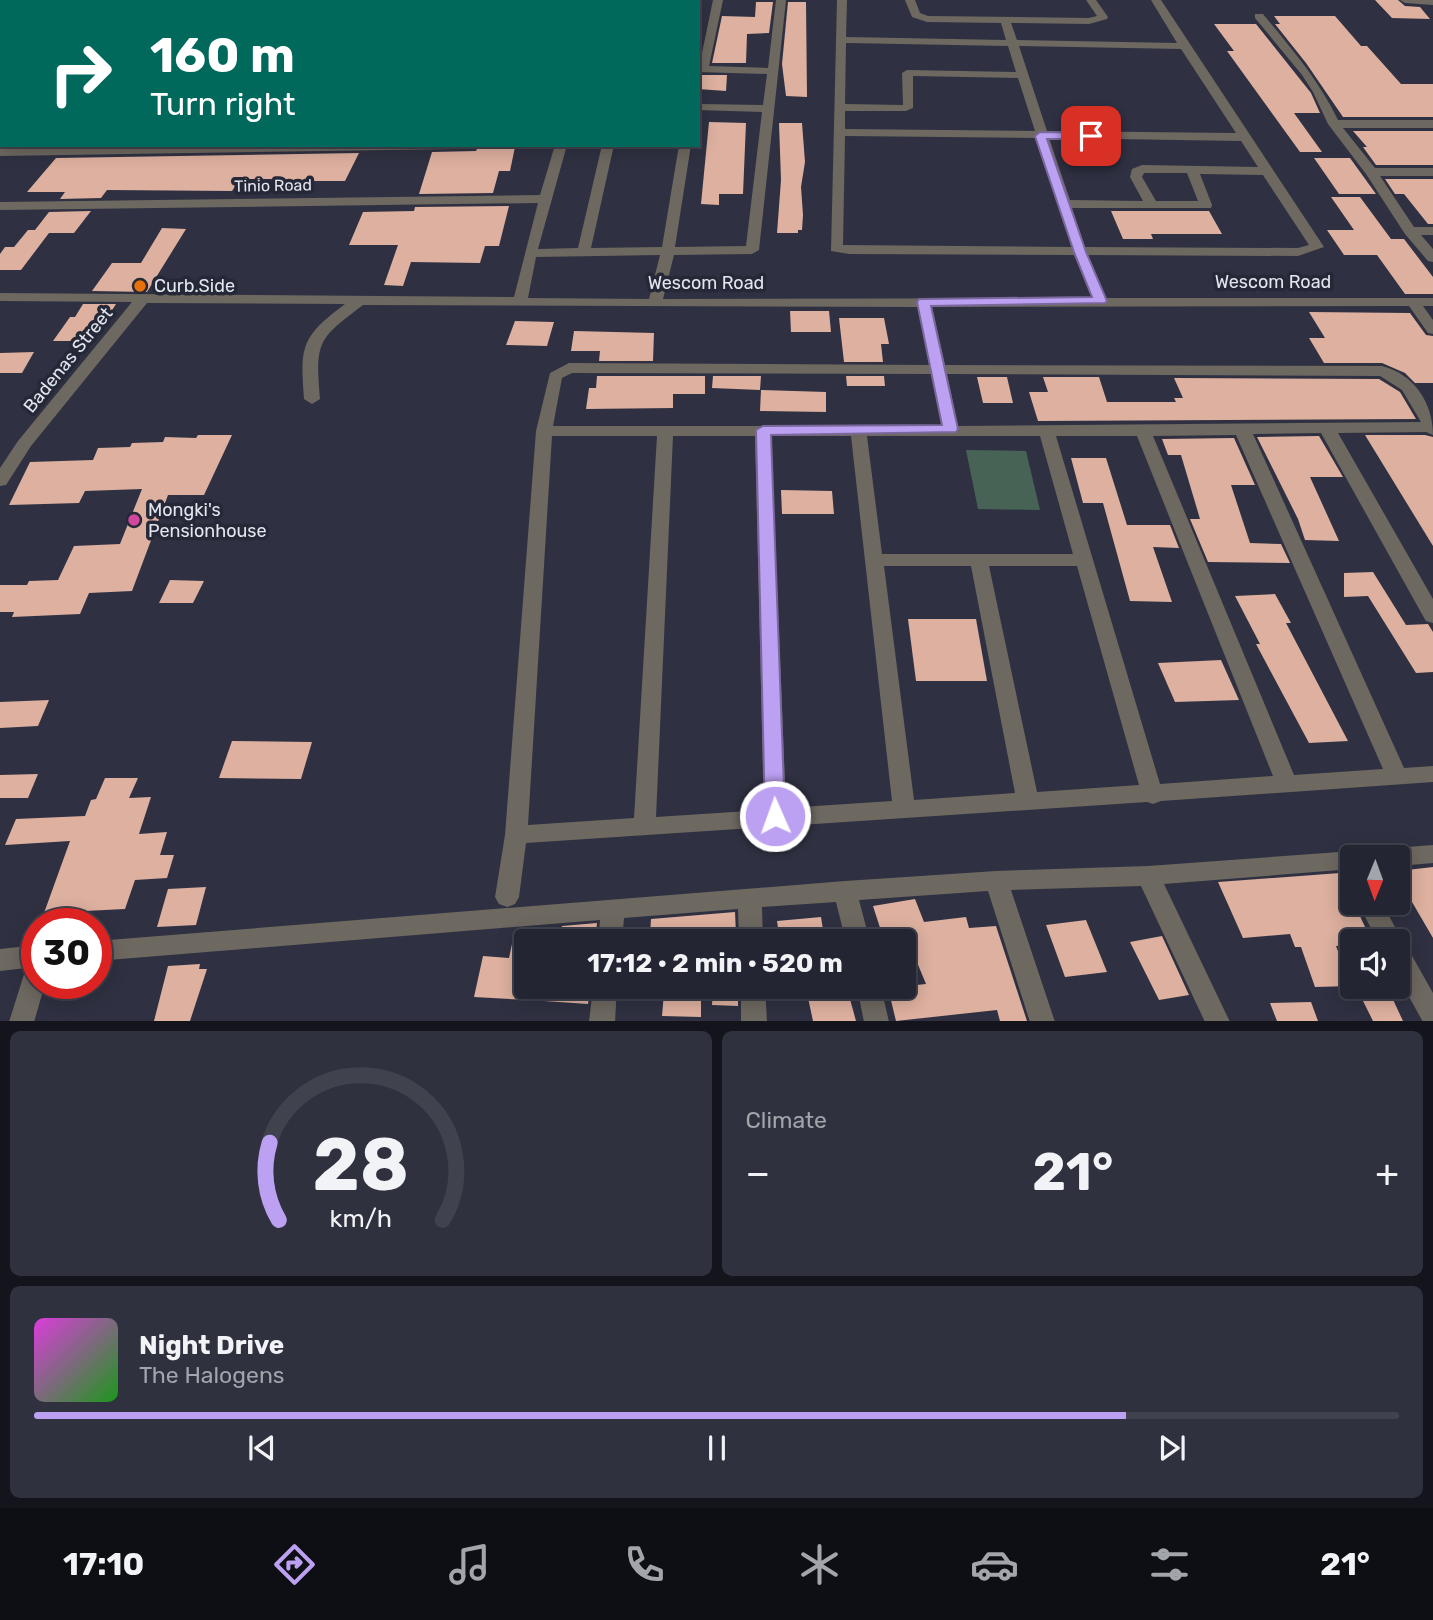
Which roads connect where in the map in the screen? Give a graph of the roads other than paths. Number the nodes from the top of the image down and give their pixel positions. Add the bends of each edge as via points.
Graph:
1 (718, 0) edge
2 (781, 0) edge
3 (842, 0) edge
4 (910, 0) edge
5 (1091, 0) edge
6 (1156, 0) edge
7 (1405, 0) edge
8 (1433, 2) edge
9 (1259, 16) dead end
10 (1005, 20) junction
11 (841, 40) junction
12 (1012, 44) junction
13 (1184, 47) junction
14 (700, 69) edge
15 (773, 71) junction
16 (1022, 75) junction
17 (700, 107) edge
18 (839, 107) junction
19 (767, 108) junction
20 (1334, 124) junction
21 (1433, 124) edge
22 (839, 132) junction
23 (1040, 136) junction
24 (1243, 137) junction
25 (232, 147) edge
26 (560, 147) edge
27 (608, 147) edge
28 (685, 147) edge
29 (59, 148) edge
30 (142, 148) edge
31 (0, 152) edge
32 (1192, 170) junction
33 (1266, 171) junction
34 (1371, 172) junction
35 (1433, 172) edge
36 (545, 199) junction
37 (1064, 204) junction
38 (1152, 205) junction
39 (0, 206) edge
40 (1410, 231) junction
41 (1433, 231) edge
42 (668, 250) junction
43 (584, 251) junction
44 (1080, 252) junction
45 (530, 253) junction
46 (1433, 258) edge
47 (0, 297) edge
48 (142, 299) junction
49 (360, 300) junction
50 (1100, 301) junction
51 (1412, 301) junction
52 (520, 302) junction
53 (924, 302) junction
54 (1433, 302) edge
55 (655, 303) junction
56 (1433, 330) edge
57 (939, 368) junction
58 (312, 399) dead end
59 (1326, 427) junction
60 (951, 429) junction
61 (1242, 429) junction
62 (1432, 429) edge
63 (665, 430) junction
64 (763, 430) junction
65 (858, 430) junction
66 (1046, 430) junction
67 (544, 431) junction
68 (1143, 431) junction
69 (0, 481) edge
70 (872, 560) junction
71 (979, 560) junction
72 (1084, 560) junction
73 (1433, 616) edge
74 (1433, 774) edge
75 (1397, 777) junction
76 (1287, 785) junction
77 (1153, 795) junction
78 (1028, 802) junction
79 (904, 808) junction
80 (775, 816) junction
81 (645, 825) junction
82 (516, 835) junction
83 (1433, 854) edge
84 (1410, 856) edge
85 (1340, 865) edge
86 (1148, 876) junction
87 (996, 881) junction
88 (845, 891) junction
89 (507, 897) dead end
90 (750, 898) junction
91 (613, 909) junction
92 (611, 929) edge
93 (751, 929) edge
94 (855, 929) edge
95 (112, 950) edge
96 (21, 958) edge
97 (0, 960) edge
98 (1410, 975) edge
99 (28, 999) edge
100 (604, 999) edge
101 (753, 999) edge
102 (872, 999) edge
103 (1433, 1016) edge
104 (21, 1021) edge
105 (602, 1021) edge
106 (754, 1021) edge
107 (877, 1021) edge
108 (1043, 1021) edge
109 (1218, 1021) edge

1 - 14 street
2 - 15 street
3 - 11 street
4 - 10 street via 919,17
5 - 10 street via 1103,17 1100,19
6 - 13 street
7 - 8 street
9 - 20 street via 1306,73
10 - 12 street
11 - 12 street
11 - 18 street
12 - 13 street
12 - 16 street
13 - 24 street
14 - 15 street
15 - 19 street
16 - 18 street via 907,73 906,108
16 - 23 street
17 - 19 street
18 - 22 street
19 - 42 street via 752,250
20 - 21 street
20 - 34 street
22 - 23 street
22 - 44 street via 837,249
23 - 24 street
23 - 37 street
24 - 33 street
25 - 30 street
26 - 36 street
27 - 43 street
28 - 42 street
29 - 30 street
29 - 31 street
32 - 33 street
32 - 38 street via 1206,205
32 - 38 street via 1136,172
33 - 44 street via 1316,243 1313,250
34 - 35 street
34 - 40 street
36 - 39 street, Tinio Road
36 - 45 street
37 - 38 street
37 - 44 street
40 - 41 street
40 - 46 street
42 - 43 street
42 - 55 street
43 - 45 street
44 - 50 street
45 - 52 street
47 - 48 street, Wescom Road
48 - 49 street, Wescom Road
48 - 69 street, Badenas Street via 24,444
49 - 52 street, Wescom Road
49 - 58 street via 311,341
50 - 51 street, Wescom Road
50 - 53 street, Wescom Road
51 - 54 street, Wescom Road
51 - 56 street
52 - 55 street, Wescom Road
53 - 55 street, Wescom Road
53 - 57 street
57 - 60 street
57 - 62 street via 1382,371 1393,374 1411,390
57 - 67 street via 569,368 555,376
59 - 61 street
59 - 62 street
59 - 73 street
60 - 65 street
60 - 66 street
61 - 68 street
61 - 75 street
63 - 64 street
63 - 67 street
63 - 81 street
64 - 65 street
64 - 80 street
65 - 70 street
66 - 68 street
66 - 72 street
67 - 82 street
68 - 76 street
70 - 71 street
70 - 79 street
71 - 72 street
71 - 78 street
72 - 77 street
74 - 75 street
75 - 76 street
76 - 77 street
77 - 78 street
78 - 79 street
79 - 80 street
80 - 81 street
81 - 82 street
82 - 89 street
83 - 84 street
85 - 86 street
86 - 87 street
86 - 109 street
87 - 88 street
87 - 108 street
88 - 90 street
88 - 94 street
90 - 91 street
90 - 93 street
91 - 92 street
91 - 95 street
96 - 97 street
98 - 103 street
99 - 104 street
100 - 105 street
101 - 106 street
102 - 107 street

